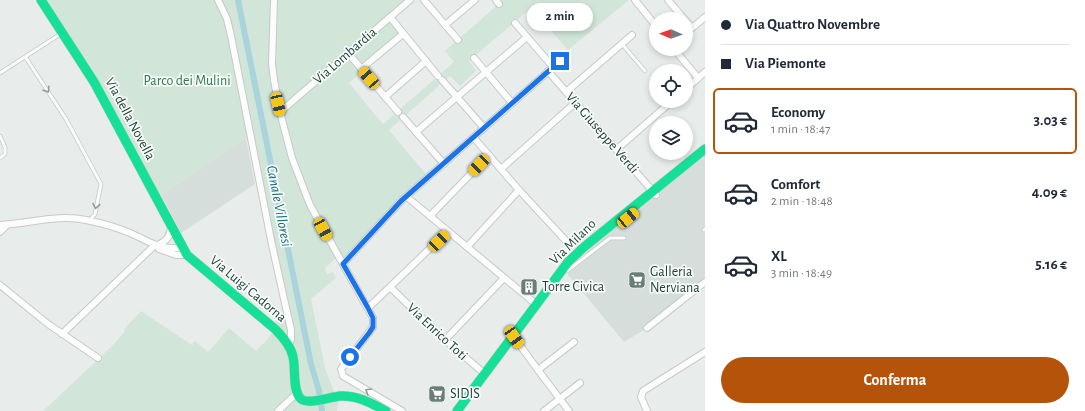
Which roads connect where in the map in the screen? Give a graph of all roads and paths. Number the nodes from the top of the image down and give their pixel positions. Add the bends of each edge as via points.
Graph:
1 (42, 0) edge
2 (218, 0) edge
3 (274, 0) edge
4 (410, 0) edge
5 (424, 0) edge
6 (475, 0) edge
7 (635, 0) edge
8 (668, 0) edge
9 (678, 12) edge
10 (390, 17) junction
11 (649, 17) edge
12 (705, 18) edge
13 (515, 23) dead end
14 (446, 25) junction
15 (693, 27) edge
16 (63, 32) junction
17 (403, 34) junction
18 (632, 35) dead end
19 (527, 37) junction
20 (458, 40) dead end
21 (622, 44) junction
22 (348, 53) junction
23 (567, 55) dead end
24 (680, 56) edge
25 (26, 58) junction
26 (474, 58) dead end
27 (426, 61) junction
28 (361, 69) junction
29 (551, 69) junction
30 (645, 71) dead end
31 (486, 72) junction
32 (705, 72) edge
33 (0, 73) edge
34 (698, 78) junction
35 (693, 83) edge
36 (566, 92) junction
37 (385, 97) junction
38 (457, 97) junction
39 (512, 103) junction
40 (575, 103) junction
41 (664, 108) edge
42 (280, 112) junction
43 (398, 112) dead end
44 (403, 117) dead end
45 (484, 128) junction
46 (416, 132) junction
47 (0, 136) edge
48 (474, 138) junction
49 (618, 149) junction
50 (705, 149) edge
51 (489, 155) junction
52 (705, 155) edge
53 (0, 158) edge
54 (444, 164) junction
55 (501, 169) junction
56 (519, 190) junction
57 (654, 193) junction
58 (407, 197) junction
59 (430, 216) junction
60 (89, 221) junction
61 (169, 222) junction
62 (0, 225) edge
63 (7, 225) junction
64 (448, 231) junction
65 (0, 232) edge
66 (624, 238) dead end
67 (566, 241) dead end
68 (155, 245) junction
69 (467, 247) junction
70 (185, 251) junction
71 (343, 264) junction
72 (567, 271) junction
73 (504, 278) junction
74 (705, 282) edge
75 (0, 285) edge
76 (391, 288) junction
77 (539, 302) junction
78 (368, 308) junction
79 (647, 328) dead end
80 (62, 334) junction
81 (514, 337) junction
82 (445, 340) junction
83 (574, 342) dead end
84 (289, 346) junction
85 (705, 352) edge
86 (98, 358) dead end
87 (538, 370) junction
88 (485, 374) junction
89 (580, 383) dead end
90 (297, 393) junction
91 (560, 399) junction
92 (278, 411) edge
93 (386, 411) edge
94 (402, 411) edge
95 (457, 411) edge
96 (544, 411) edge
97 (570, 411) edge
98 (647, 411) edge

1 - 16 main road, Via della Novella
2 - 84 street via 231,36 291,330
3 - 42 street via 272,64
4 - 10 street, Via Lombardia
5 - 14 street
6 - 14 street
7 - 11 street
8 - 9 street
10 - 17 street
10 - 22 street, Via Lombardia
12 - 15 street
13 - 19 street, Via Giuseppe Verdi
14 - 20 street
16 - 25 lane
16 - 61 main road, Via della Novella via 102,95
17 - 27 street
17 - 28 street
18 - 21 street
19 - 29 street, Via Giuseppe Verdi
19 - 31 street
21 - 30 lane
21 - 36 street
22 - 28 street
22 - 42 street, Via Lombardia
23 - 29 street
24 - 34 street
25 - 33 lane
25 -> 60 lane via 66,119 101,184 95,214
26 - 31 street
27 - 37 street
27 - 38 street
28 - 37 street
29 - 36 street, Via Giuseppe Verdi
29 - 39 street
31 - 38 street
31 - 39 street
32 - 34 street
34 - 35 street
36 - 40 street, Via Giuseppe Verdi
37 - 43 street
38 - 45 street
38 - 46 street
39 - 45 street
40 - 49 street, Via Giuseppe Verdi
40 - 55 street
41 - 49 street
42 - 71 street via 292,158 310,205
44 - 46 street
45 - 48 street
46 - 54 street
47 - 53 lane via 5,154
48 - 51 street
48 - 54 street
49 - 57 street, Via Giuseppe Verdi
50 - 57 main road, Via Milano
51 - 55 street
51 - 59 street
52 - 57 main road, Via Milano
54 - 58 street
55 - 56 street
56 - 67 street
56 - 69 street
57 - 72 main road, Via Milano
57 - 77 main road, Via Milano via 573,257
58 - 59 street
58 - 71 street
59 - 64 street
60 - 63 street via 59,218
60 - 68 street via 125,231
61 - 68 street via 170,235 164,243
61 - 70 main road, Via Luigi Cadorna
62 - 63 street
63 - 65 street
64 - 69 street
64 - 76 street
66 - 72 lane via 610,238
68 - 70 street
68 - 80 street
69 - 73 street
70 - 84 main road, Via Luigi Cadorna via 195,263 275,328
71 - 78 street
72 - 77 main road, Via Milano
73 - 77 street
73 - 82 street
74 - 79 street
75 - 80 street
76 - 78 street
76 - 82 street, Via Enrico Toti
77 - 81 main road, Via Milano
94 -> 78 street via 342,373 341,369 373,327 373,318
80 - 86 street
81 - 87 street
81 - 88 main road, Via Milano
82 - 88 street, Via Enrico Toti
83 - 87 street
84 - 90 main road, Via Luigi Cadorna via 294,362
85 - 98 street via 643,392 641,397
87 - 91 street
88 - 95 main road, Via Milano
89 - 91 street
90 - 92 street
90 - 93 main road via 302,401 349,396 361,398
91 - 96 street
91 - 97 street

